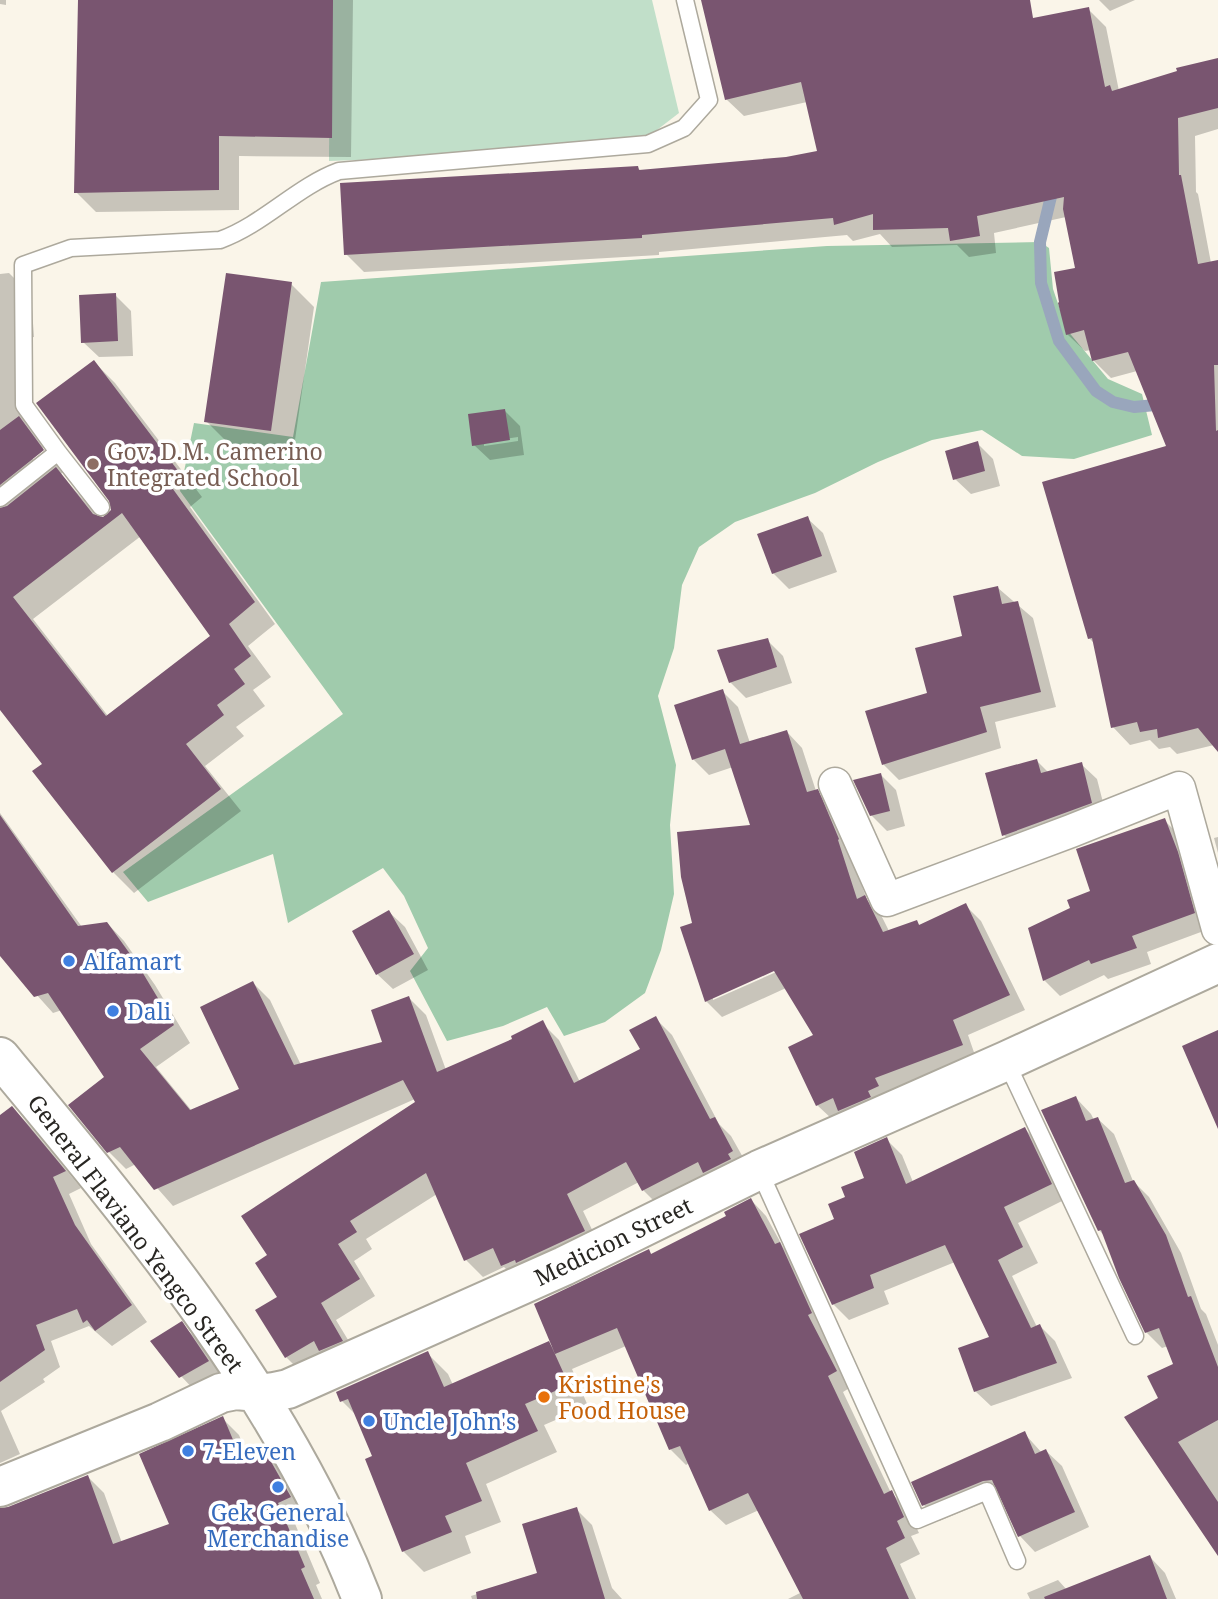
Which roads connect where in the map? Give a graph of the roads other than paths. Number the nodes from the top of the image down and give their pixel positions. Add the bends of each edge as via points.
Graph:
1 (685, 0) edge
2 (58, 452) junction
3 (0, 498) edge
4 (101, 508) dead end
5 (835, 784) dead end
6 (1218, 929) edge
7 (1218, 963) edge
8 (0, 1057) edge
9 (1006, 1062) junction
10 (759, 1170) junction
11 (1135, 1336) dead end
12 (254, 1390) junction
13 (0, 1487) edge
14 (1017, 1560) dead end
15 (362, 1599) edge

1 - 2 lane via 709,100 684,128 648,144 339,171 321,177 238,233 220,240 71,248 23,265 24,404
2 - 3 lane
2 - 4 lane
5 - 6 street via 887,900 1179,788
7 - 9 street, Medicion Street
8 - 12 street, General Flaviano Yengco Street via 209,1320
9 - 10 street, Medicion Street
9 - 11 lane
10 - 12 street, Medicion Street via 564,1266 288,1389
10 - 14 lane via 917,1520 987,1491
12 - 13 street, Medicion Street via 221,1393
12 - 15 street, General Flaviano Yengco Street via 306,1473

